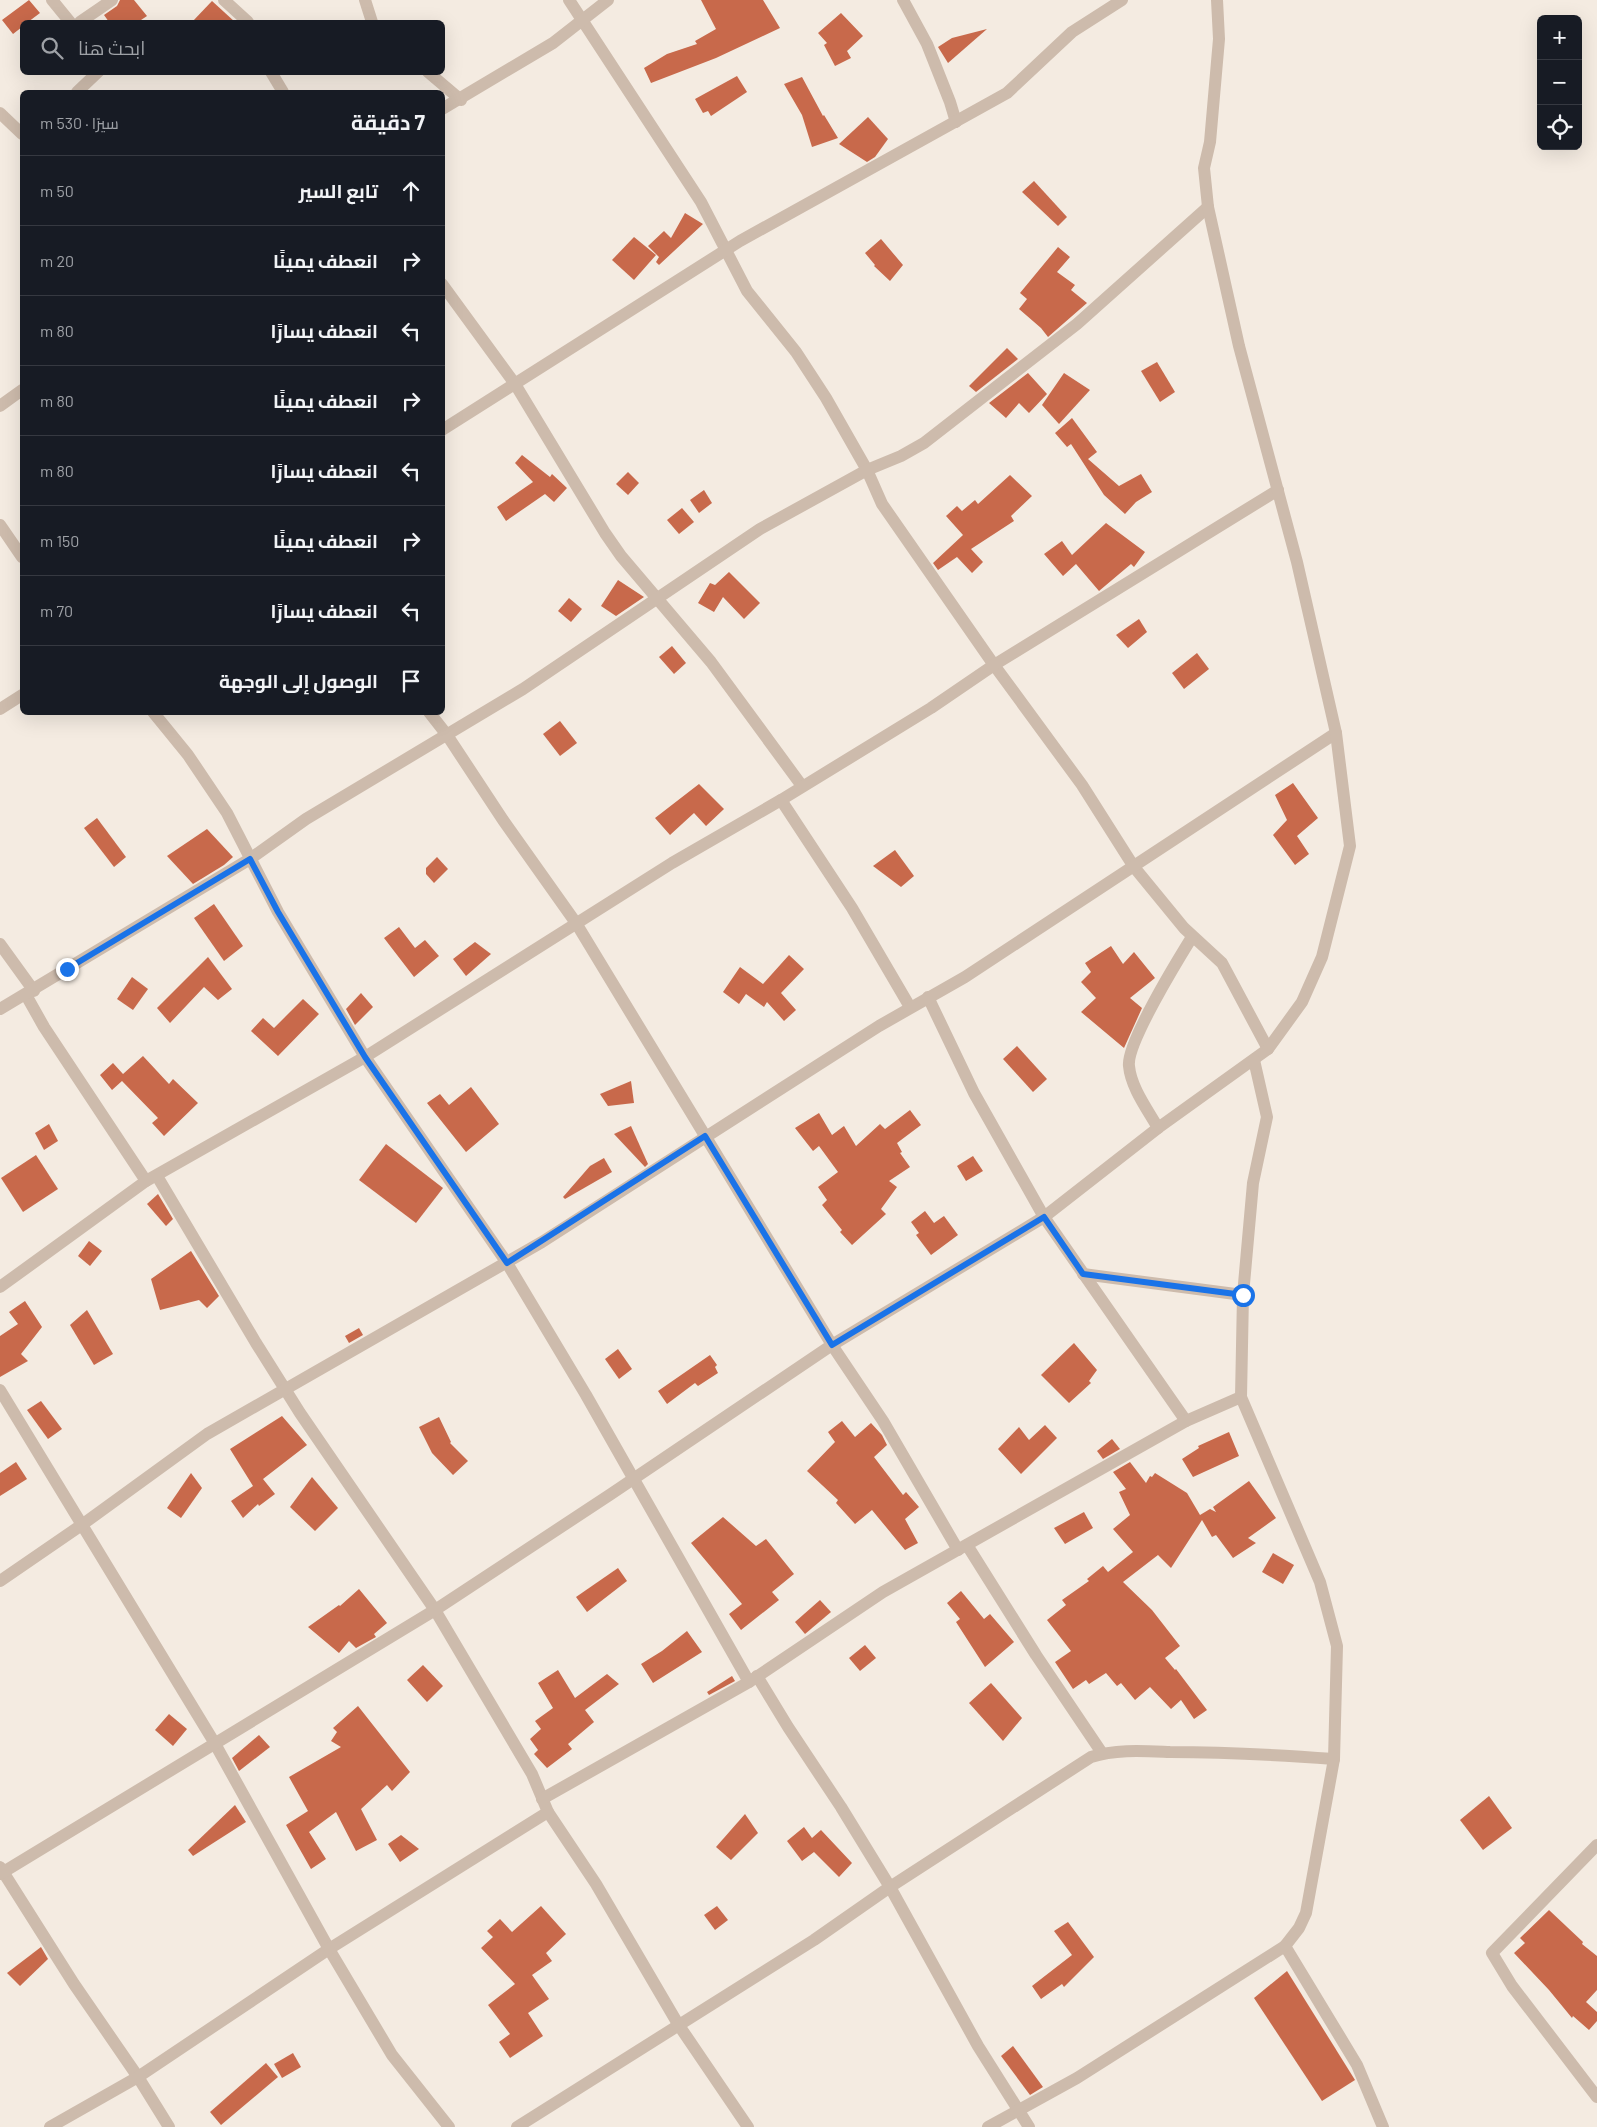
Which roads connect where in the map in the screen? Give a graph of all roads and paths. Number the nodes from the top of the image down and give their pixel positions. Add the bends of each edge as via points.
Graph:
1 (52, 0) edge
2 (112, 0) edge
3 (224, 0) edge
4 (365, 0) edge
5 (569, 0) edge
6 (608, 0) edge
7 (903, 0) edge
8 (1122, 0) edge
9 (1217, 0) edge
10 (68, 20) edge
11 (83, 20) edge
12 (246, 20) edge
13 (371, 20) edge
14 (582, 21) junction
15 (95, 75) edge
16 (273, 75) edge
17 (432, 75) edge
18 (79, 90) edge
19 (282, 90) edge
20 (461, 100) junction
21 (445, 108) edge
22 (0, 113) edge
23 (956, 122) junction
24 (20, 132) edge
25 (1208, 207) junction
26 (727, 250) junction
27 (445, 288) edge
28 (515, 384) junction
29 (20, 391) edge
30 (0, 406) edge
31 (445, 428) edge
32 (866, 470) junction
33 (1278, 490) junction
34 (0, 525) edge
35 (20, 554) edge
36 (657, 598) junction
37 (994, 665) junction
38 (20, 696) edge
39 (0, 709) edge
40 (155, 715) edge
41 (431, 715) edge
42 (1336, 733) junction
43 (447, 735) junction
44 (802, 786) junction
45 (781, 800) junction
46 (250, 859) junction
47 (1134, 868) junction
48 (576, 923) junction
49 (1192, 937) junction
50 (0, 944) edge
51 (30, 993) junction
52 (928, 997) junction
53 (910, 1007) junction
54 (0, 1009) edge
55 (1268, 1049) junction
56 (365, 1057) junction
57 (1254, 1060) junction
58 (1158, 1128) junction
59 (705, 1136) junction
60 (152, 1178) junction
61 (1044, 1217) junction
62 (507, 1263) junction
63 (1083, 1274) junction
64 (0, 1287) edge
65 (1243, 1295) junction
66 (832, 1345) junction
67 (286, 1389) junction
68 (0, 1390) edge
69 (1241, 1397) junction
70 (1186, 1421) junction
71 (634, 1477) junction
72 (83, 1524) junction
73 (962, 1547) junction
74 (0, 1581) edge
75 (435, 1610) junction
76 (753, 1679) junction
77 (214, 1742) junction
78 (1102, 1753) junction
79 (1334, 1760) junction
80 (542, 1798) junction
81 (548, 1812) junction
82 (1597, 1845) edge
83 (1, 1871) edge
84 (890, 1887) junction
85 (1285, 1946) junction
86 (329, 1949) junction
87 (678, 2024) junction
88 (138, 2077) junction
89 (1597, 2097) edge
90 (1019, 2110) junction
91 (50, 2127) edge
92 (169, 2127) edge
93 (449, 2127) edge
94 (517, 2127) edge
95 (748, 2127) edge
96 (988, 2127) edge
97 (1029, 2127) edge
98 (1383, 2127) edge

1 - 10 street
2 - 11 street
3 - 12 street
4 - 13 street
5 - 14 street
6 - 14 street
7 - 23 street via 927,44
8 - 23 street via 1072,32 1007,93
9 - 25 street via 1219,39 1210,142 1204,168
14 - 20 street via 553,43
14 - 26 street via 701,202
15 - 18 street
16 - 19 street
17 - 20 street
20 - 21 street
22 - 24 street
23 - 26 street
25 - 32 street via 1077,324 924,443
25 - 33 street via 1239,346
26 - 28 street
26 - 32 street via 747,291 804,364
27 - 28 street
28 - 31 street
28 - 36 street via 620,556
29 - 30 street
32 - 36 street via 760,529
32 - 37 street via 882,504
33 - 37 street
33 - 42 street
34 - 35 street
36 - 43 street
36 - 44 street via 711,662
37 - 44 street via 931,708
37 - 47 street via 1082,785
38 - 39 street
40 - 46 street via 188,755 227,813
41 - 43 street
42 - 47 street
42 - 55 street via 1350,846 1322,957 1302,1002
43 - 46 street via 306,819
43 - 48 street
44 - 45 street
45 - 48 street
45 - 53 street via 852,908
46 - 51 street
46 - 56 street
47 - 49 street
47 - 52 street via 965,977
48 - 56 street
48 - 59 street
49 - 55 street via 1222,963
49 - 58 street via 1151,1007 1128,1065
50 - 51 street
51 - 54 street
51 - 60 street via 44,1027
52 - 53 street
52 - 61 street via 974,1093
53 - 59 street
55 - 57 street
56 - 60 street
56 - 62 street
57 - 58 street
57 - 65 street via 1267,1117 1253,1183
58 - 61 street
59 - 62 street
59 - 66 street
60 - 64 street
60 - 67 street
61 - 63 street
61 - 66 street
62 - 67 street
62 - 71 street
63 - 65 street
63 - 70 street
65 - 69 street
66 - 71 street
66 - 73 street
67 - 72 street via 207,1434
67 - 75 street
68 - 72 street
69 - 70 street
69 - 79 street via 1320,1582 1335,1637
70 - 73 street
71 - 75 street
71 - 76 street
72 - 74 street
72 - 77 street
73 - 76 street via 883,1592
73 - 78 street
75 - 77 street
75 - 80 street via 532,1774
76 - 80 street
76 - 84 street via 842,1808
77 - 83 street
77 - 86 street
78 - 79 street via 1238,1752
78 - 84 street
79 - 85 street via 1306,1913
80 - 81 street
81 - 86 street
81 - 87 street via 588,1871
82 - 89 street via 1492,1953 1512,1986
83 - 88 street
84 - 87 street via 814,1940
84 - 90 street via 978,2046
85 - 90 street via 1077,2078
85 - 98 street via 1357,2065
86 - 88 street
86 - 93 street via 392,2055
87 - 94 street
87 - 95 street
88 - 91 street
88 - 92 street
90 - 96 street
90 - 97 street

